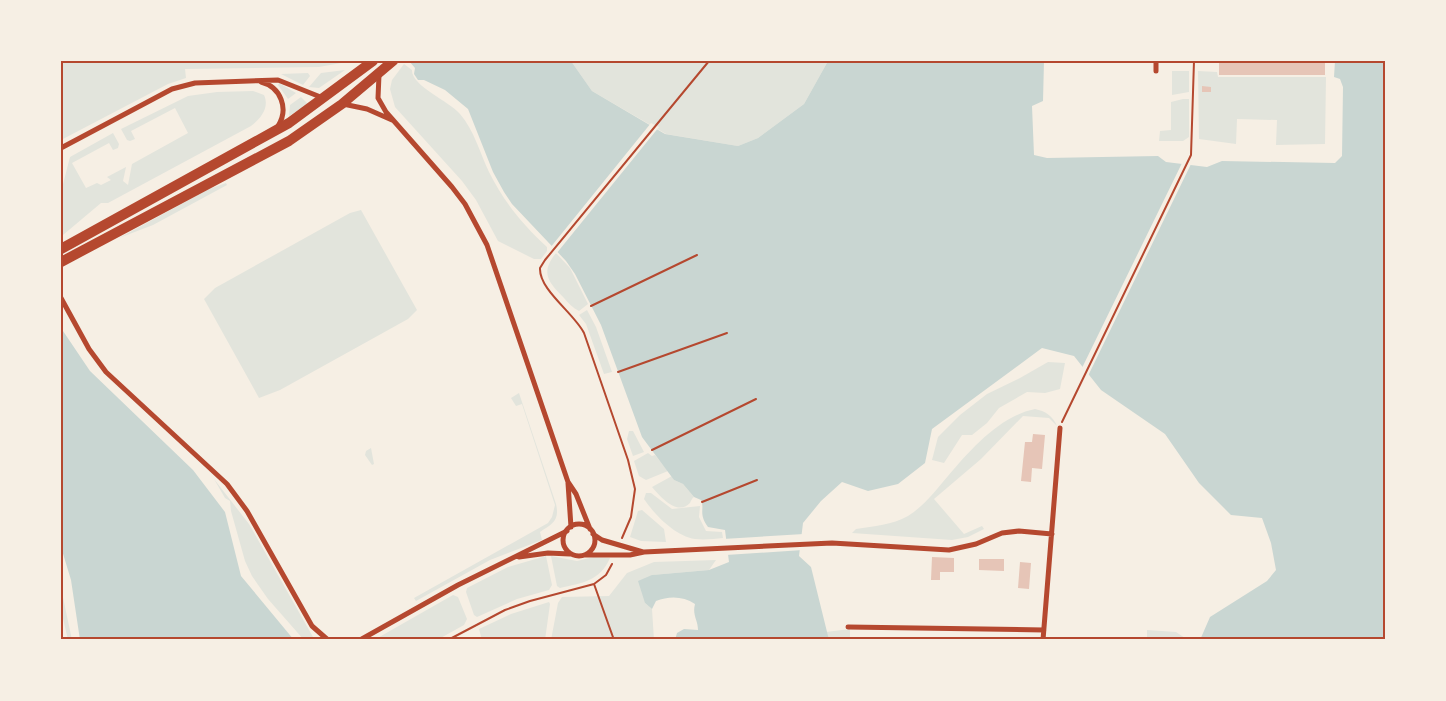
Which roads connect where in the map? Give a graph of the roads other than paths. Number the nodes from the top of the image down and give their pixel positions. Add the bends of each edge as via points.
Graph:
1 (373, 61) edge
2 (393, 61) edge
3 (1156, 61) edge
4 (1156, 71) dead end
5 (382, 72) junction
6 (256, 80) junction
7 (325, 98) junction
8 (342, 104) junction
9 (394, 122) junction
10 (271, 133) junction
11 (61, 148) edge
12 (61, 248) edge
13 (61, 262) edge
14 (61, 298) edge
15 (1060, 428) road end
16 (568, 482) junction
17 (569, 529) junction
18 (592, 532) junction
19 (1052, 534) junction
20 (644, 552) junction
21 (572, 555) junction
22 (586, 555) junction
23 (516, 557) junction
24 (848, 627) dead end
25 (1044, 630) junction
26 (328, 640) edge
27 (360, 640) edge
28 (1043, 640) edge

1 - 7 main road
2 - 5 main road
3 - 4 street
5 - 8 main road
5 - 9 street via 378,98
6 - 7 street via 286,82
6 - 10 street via 271,85 281,98 281,121
6 - 11 street via 213,80 172,89
7 - 10 main road
8 - 9 street via 367,109
8 - 13 main road via 289,141
9 - 16 street via 465,204 487,245
10 - 12 main road
14 - 26 street via 89,349 106,372 227,484 247,511 312,626
15 - 19 street
16 - 17 street
16 - 18 street
17 - 18 street via 581,525
17 - 21 street via 564,544
17 - 23 street
18 - 20 street via 602,540
18 - 22 street via 594,544
19 - 20 street via 1019,530 949,550 832,543
19 - 25 street
20 - 22 street
21 - 22 street
21 - 23 street via 548,553
23 - 27 street via 458,585
24 - 25 street
25 - 28 street

